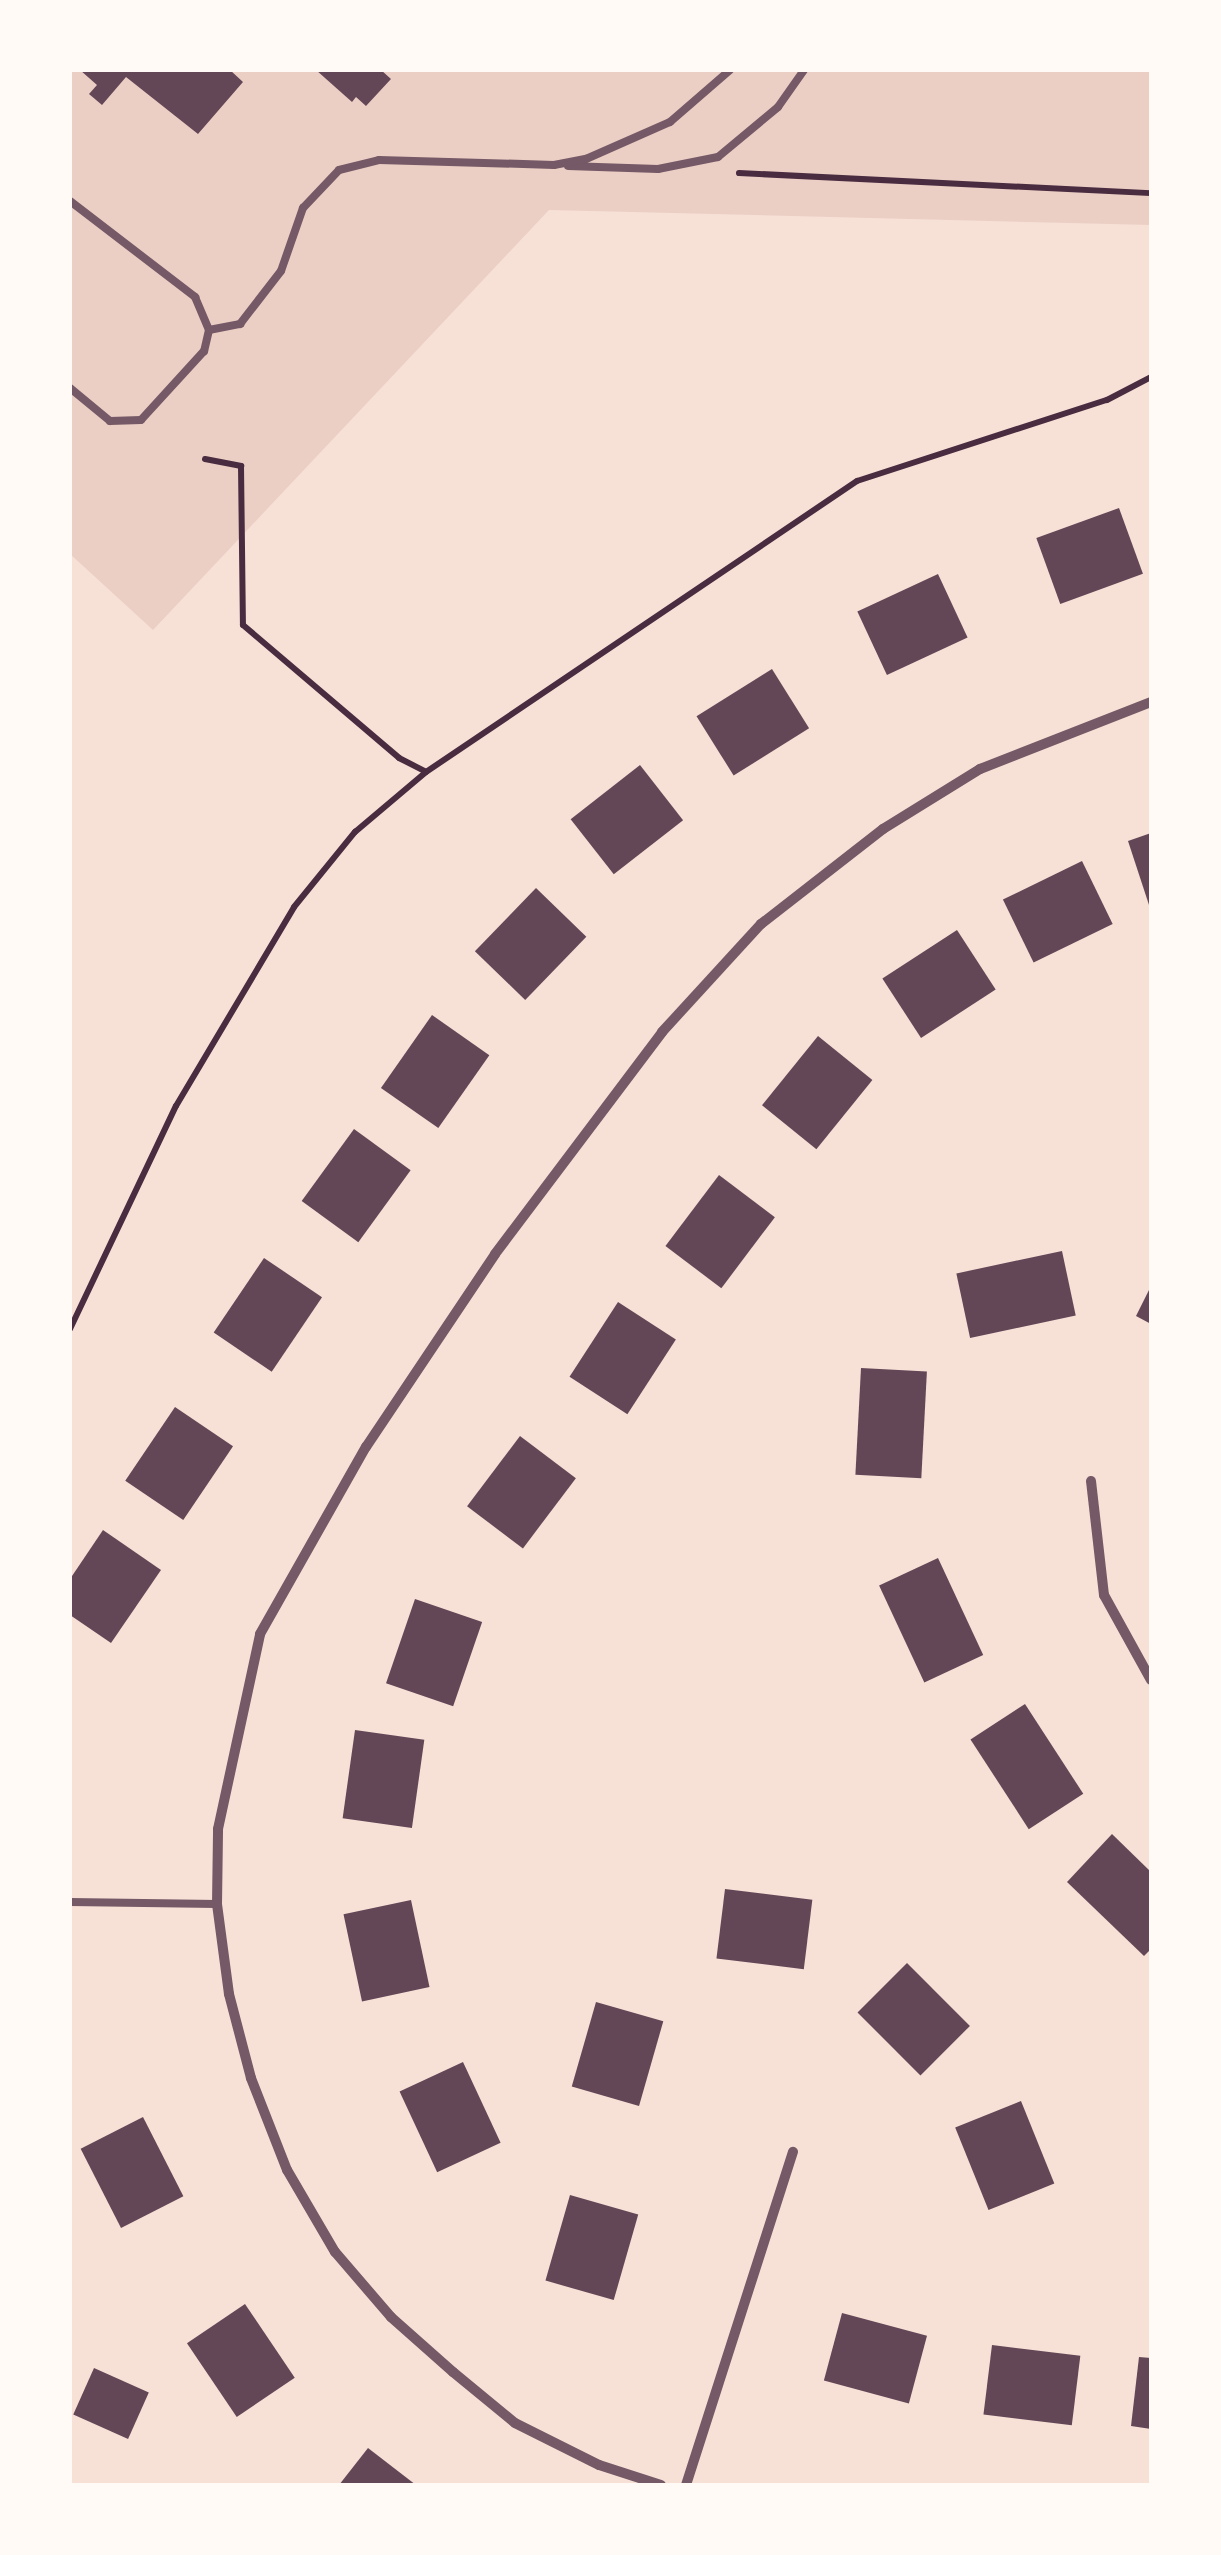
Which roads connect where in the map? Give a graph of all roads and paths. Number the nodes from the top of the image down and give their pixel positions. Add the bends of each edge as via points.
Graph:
1 (730, 70) edge
2 (804, 70) edge
3 (554, 165) junction
4 (718, 172) dead end
5 (1151, 194) edge
6 (70, 201) edge
7 (209, 330) junction
8 (1151, 377) edge
9 (70, 388) edge
10 (205, 459) dead end
11 (1151, 702) edge
12 (426, 772) junction
13 (70, 1328) edge
14 (1091, 1480) dead end
15 (1151, 1680) edge
16 (70, 1902) edge
17 (217, 1904) junction
18 (792, 2152) dead end
19 (661, 2485) edge
20 (686, 2485) edge

1 - 3 lane via 670,122 626,145
2 - 3 lane via 778,107 718,157 658,169
3 - 7 lane via 350,164 303,208 282,271 240,324
4 - 5 path
6 - 7 lane via 195,297
7 - 9 lane via 204,351 141,420 110,421
8 - 12 path via 1107,400 857,481
10 - 12 path via 241,466 243,625 399,758
11 - 17 street via 980,769 883,829 761,924 662,1032 484,1270 317,1527 260,1634 218,1829
12 - 13 path via 355,832 294,906 176,1106
14 - 15 street via 1104,1595
16 - 17 lane
17 - 19 street via 250,2078 288,2170 336,2252 391,2317 515,2422 599,2466
18 - 20 street

